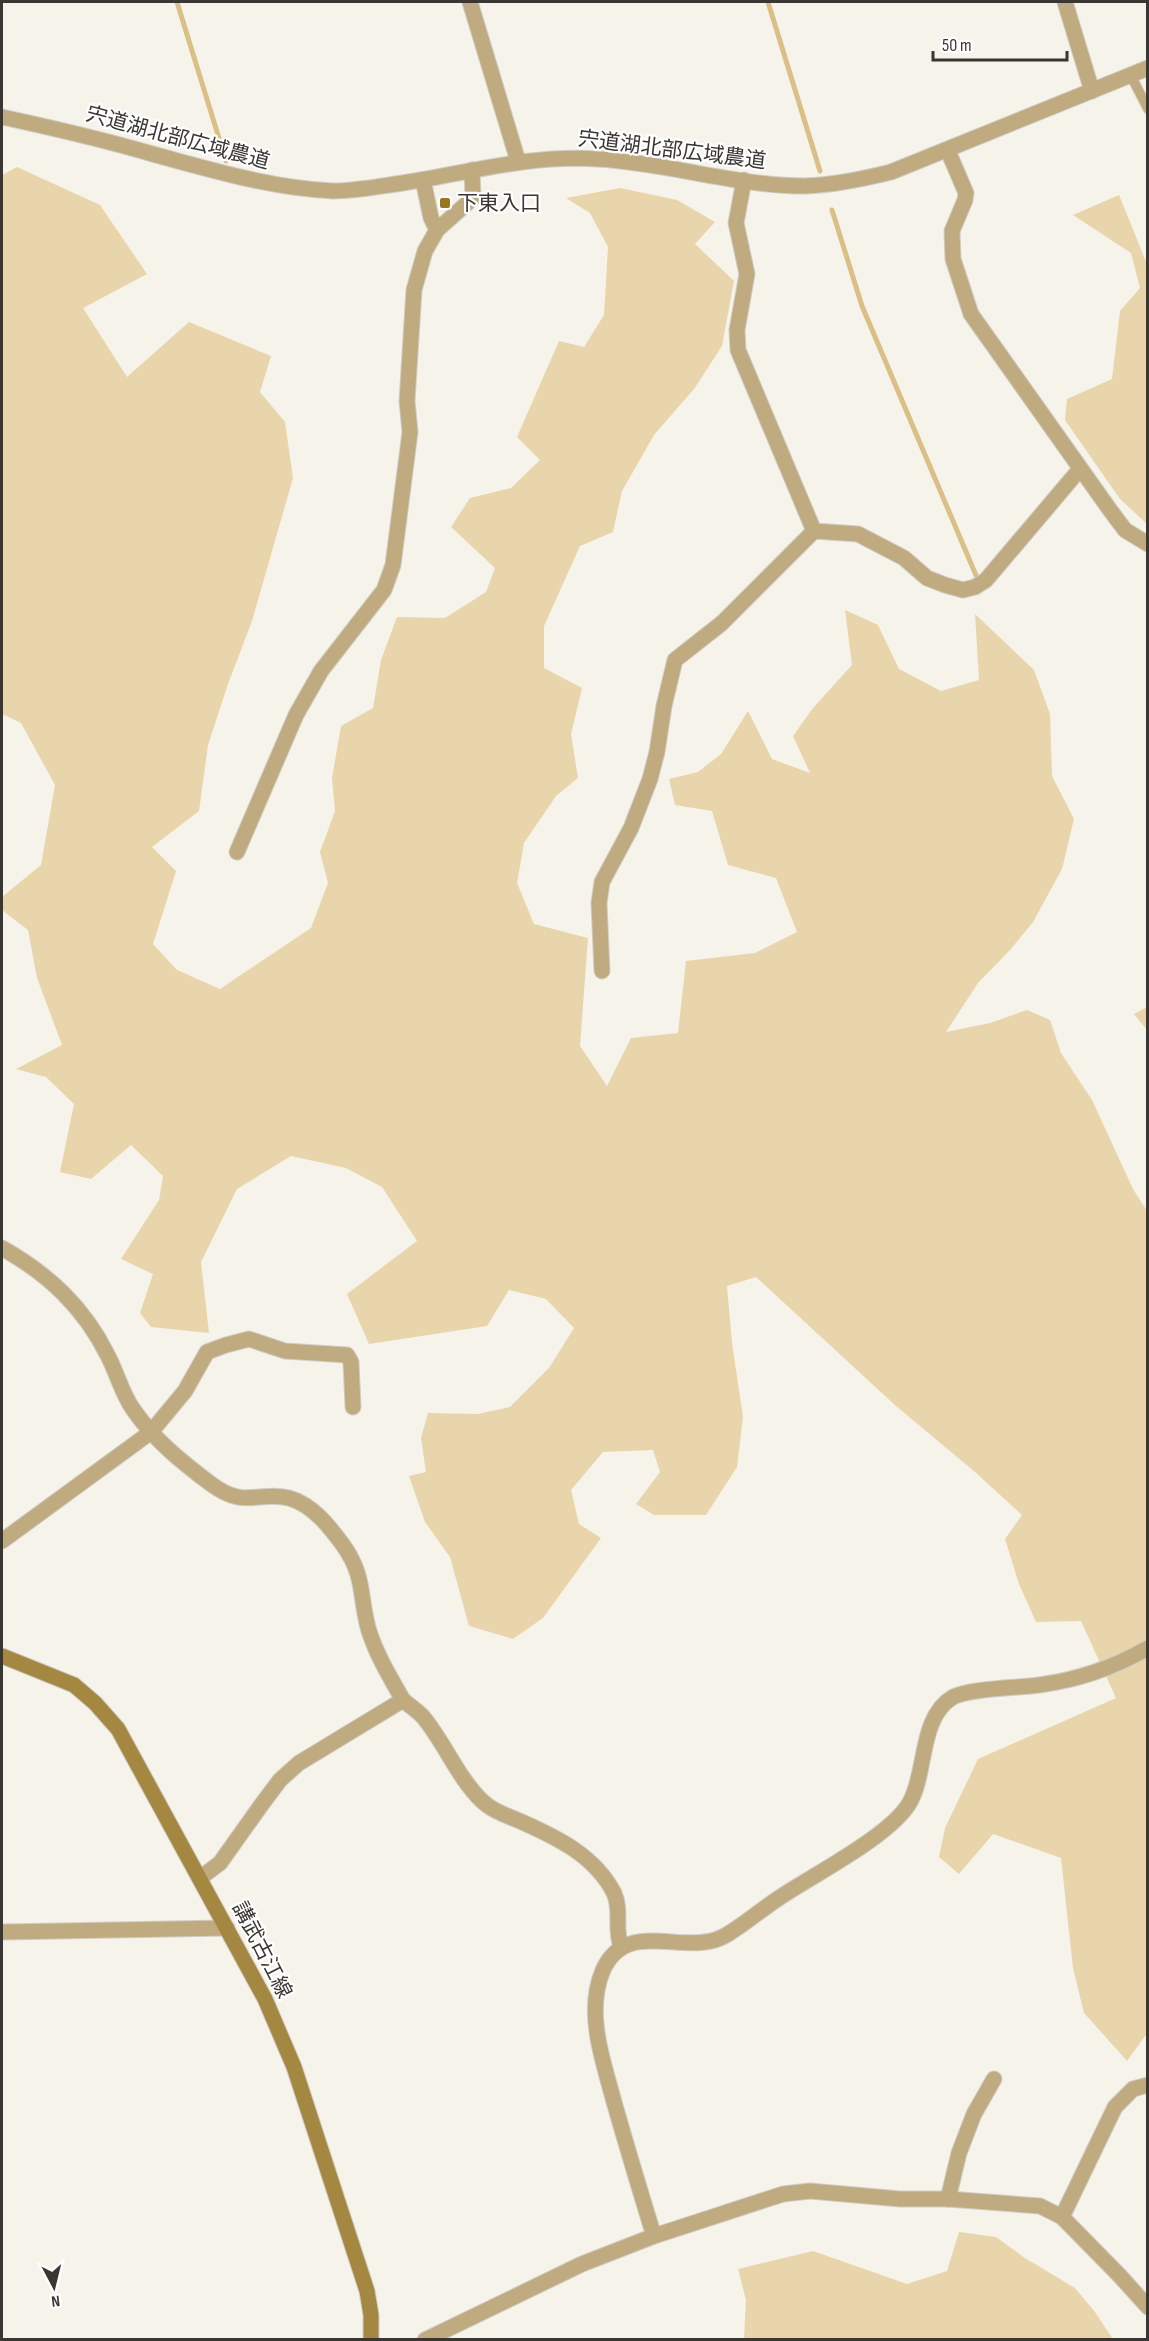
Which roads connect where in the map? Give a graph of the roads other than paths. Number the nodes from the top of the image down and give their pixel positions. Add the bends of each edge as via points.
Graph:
1 (470, 2) edge
2 (1065, 2) edge
3 (1148, 68) edge
4 (1130, 74) junction
5 (1092, 91) junction
6 (1148, 109) edge
7 (2, 117) edge
8 (948, 151) junction
9 (518, 161) junction
10 (471, 170) junction
11 (423, 180) junction
12 (744, 180) junction
13 (437, 230) junction
14 (1080, 469) junction
15 (814, 531) junction
16 (1148, 544) edge
17 (237, 852) dead end
18 (602, 971) dead end
19 (2, 1248) edge
20 (353, 1407) dead end
21 (151, 1432) junction
22 (2, 1541) edge
23 (1148, 1648) edge
24 (2, 1656) edge
25 (403, 1700) junction
26 (200, 1878) junction
27 (227, 1928) junction
28 (2, 1932) edge
29 (621, 1946) junction
30 (994, 2079) dead end
31 (1148, 2085) edge
32 (948, 2199) junction
33 (1062, 2217) junction
34 (654, 2236) junction
35 (1148, 2307) edge
36 (371, 2340) edge
37 (425, 2340) edge

1 - 9 street
2 - 5 street
3 - 4 street, 宍道湖北部広域農道
4 - 5 street, 宍道湖北部広域農道
4 - 6 lane
5 - 8 street, 宍道湖北部広域農道
7 - 11 street, 宍道湖北部広域農道 via 75,132 255,182 336,191
8 - 12 street, 宍道湖北部広域農道 via 891,172 849,182 807,186
8 - 14 street via 966,193 952,240 953,259 971,314
9 - 10 street, 宍道湖北部広域農道
9 - 12 street, 宍道湖北部広域農道 via 598,159
10 - 11 street, 宍道湖北部広域農道
10 - 13 street via 473,198
11 - 13 street
12 - 15 street via 736,223 747,274 737,330 738,350
13 - 17 street via 425,251 414,290 407,401 410,432 393,565 384,590 321,671 296,715
14 - 15 street via 986,580 963,590 927,578 904,558 858,534
14 - 16 street via 1125,530
15 - 18 street via 729,616 675,660 650,779 631,828 602,882
19 - 21 street via 32,1265 66,1294 108,1354 131,1408
20 - 21 street via 351,1362 346,1355 285,1351 249,1339 207,1352 186,1391
21 - 22 street
21 - 25 street via 230,1496 288,1498 309,1507 326,1523 359,1572 368,1628 378,1658
23 - 29 street via 1124,1662 1075,1679 954,1697 938,1711 911,1800 897,1821 726,1936 708,1942 638,1941
24 - 26 main road, 講武古江線 via 74,1685 95,1703 118,1729
25 - 26 street via 299,1763 261,1804 220,1863
25 - 29 street via 423,1716 483,1803 554,1836 588,1859 607,1880 619,1908
26 - 27 main road, 講武古江線
27 - 28 street
27 - 36 main road, 講武古江線 via 265,1999 294,2067 367,2291
29 - 34 street via 602,1972 595,1999 597,2032
30 - 32 street via 974,2114 959,2153
31 - 33 street via 1133,2089 1115,2107
32 - 33 street via 1040,2206
32 - 34 street via 810,2191 783,2194
33 - 35 street
34 - 37 street via 582,2264

